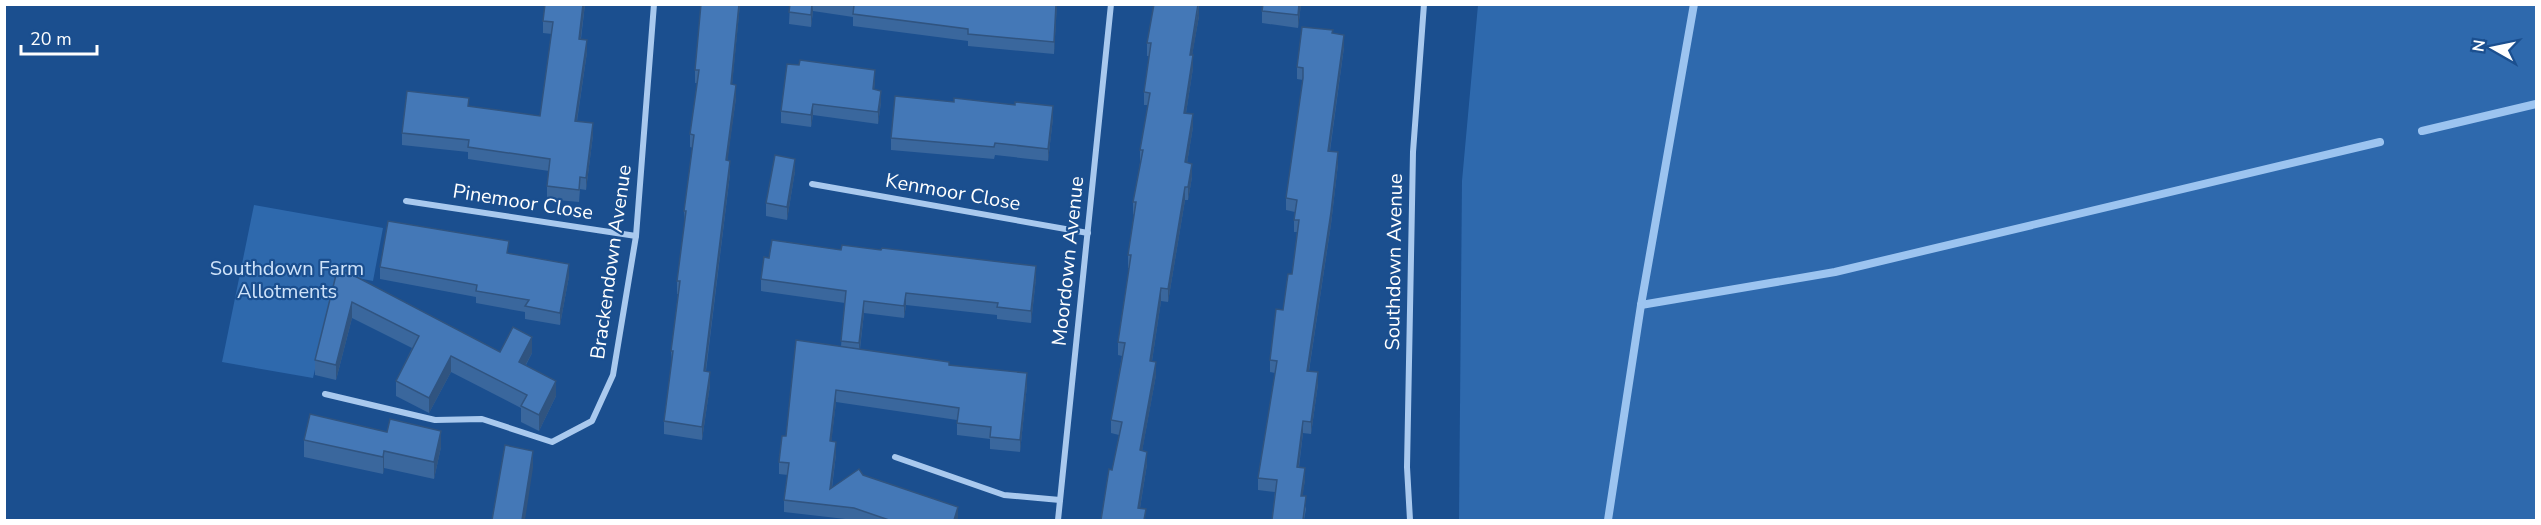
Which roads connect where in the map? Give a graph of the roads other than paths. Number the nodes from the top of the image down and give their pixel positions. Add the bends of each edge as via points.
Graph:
1 (654, 4) edge
2 (1111, 4) edge
3 (1424, 4) edge
4 (812, 184) dead end
5 (406, 201) dead end
6 (1088, 233) junction
7 (636, 236) junction
8 (325, 394) dead end
9 (896, 457) dead end
10 (1060, 500) junction
11 (1058, 520) edge
12 (1410, 520) edge

1 - 7 street, Brackendown Avenue
2 - 6 street, Moordown Avenue
3 - 12 street, Southdown Avenue via 1413,152 1407,467
4 - 6 street, Kenmoor Close
5 - 7 street, Pinemoor Close
6 - 10 street, Moordown Avenue
7 - 8 street, Brackendown Avenue via 613,375 592,421 552,442 482,419 435,420
9 - 10 street via 1004,495
10 - 11 street, Moordown Avenue

